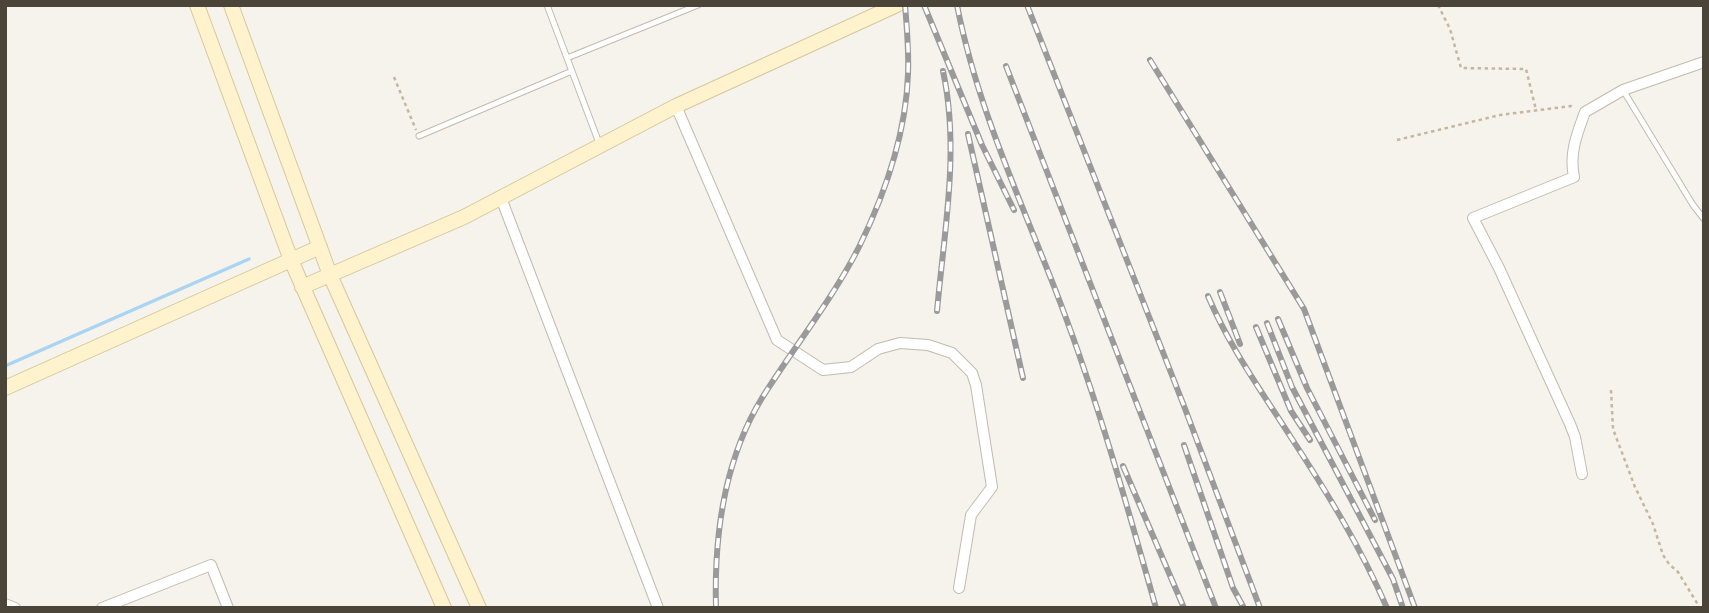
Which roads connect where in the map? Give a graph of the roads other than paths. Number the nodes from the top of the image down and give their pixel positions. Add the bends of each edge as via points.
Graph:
1 (198, 5) edge
2 (231, 5) edge
3 (547, 5) edge
4 (698, 5) edge
5 (897, 5) edge
6 (567, 58) junction
7 (1704, 62) edge
8 (572, 71) junction
9 (1623, 90) junction
10 (676, 106) junction
11 (419, 136) road end
12 (600, 146) junction
13 (501, 198) junction
14 (1704, 219) edge
15 (320, 247) junction
16 (291, 260) junction
17 (330, 275) junction
18 (302, 287) junction
19 (5, 388) edge
20 (1582, 474) dead end
21 (959, 588) dead end
22 (5, 604) edge
23 (15, 608) edge
24 (102, 608) edge
25 (228, 608) edge
26 (444, 608) edge
27 (479, 608) edge
28 (658, 608) edge

1 - 16 main road
2 - 15 main road
3 - 6 lane
4 - 6 lane
5 - 10 main road
6 - 8 lane
7 - 9 street
8 - 11 lane
8 - 12 lane
9 - 14 lane
9 - 20 street via 1585,112 1573,147 1574,177 1473,218 1570,424
10 - 12 main road
10 - 21 street via 777,340 823,370 850,367 878,349 900,343 951,353 972,373 992,487 971,515
12 - 13 main road
13 - 17 main road
13 - 28 street
15 - 16 main road
15 - 17 main road
16 - 18 main road
16 - 19 main road
17 - 18 main road
17 - 27 main road
18 - 26 main road
22 - 23 street
24 - 25 street via 211,565

